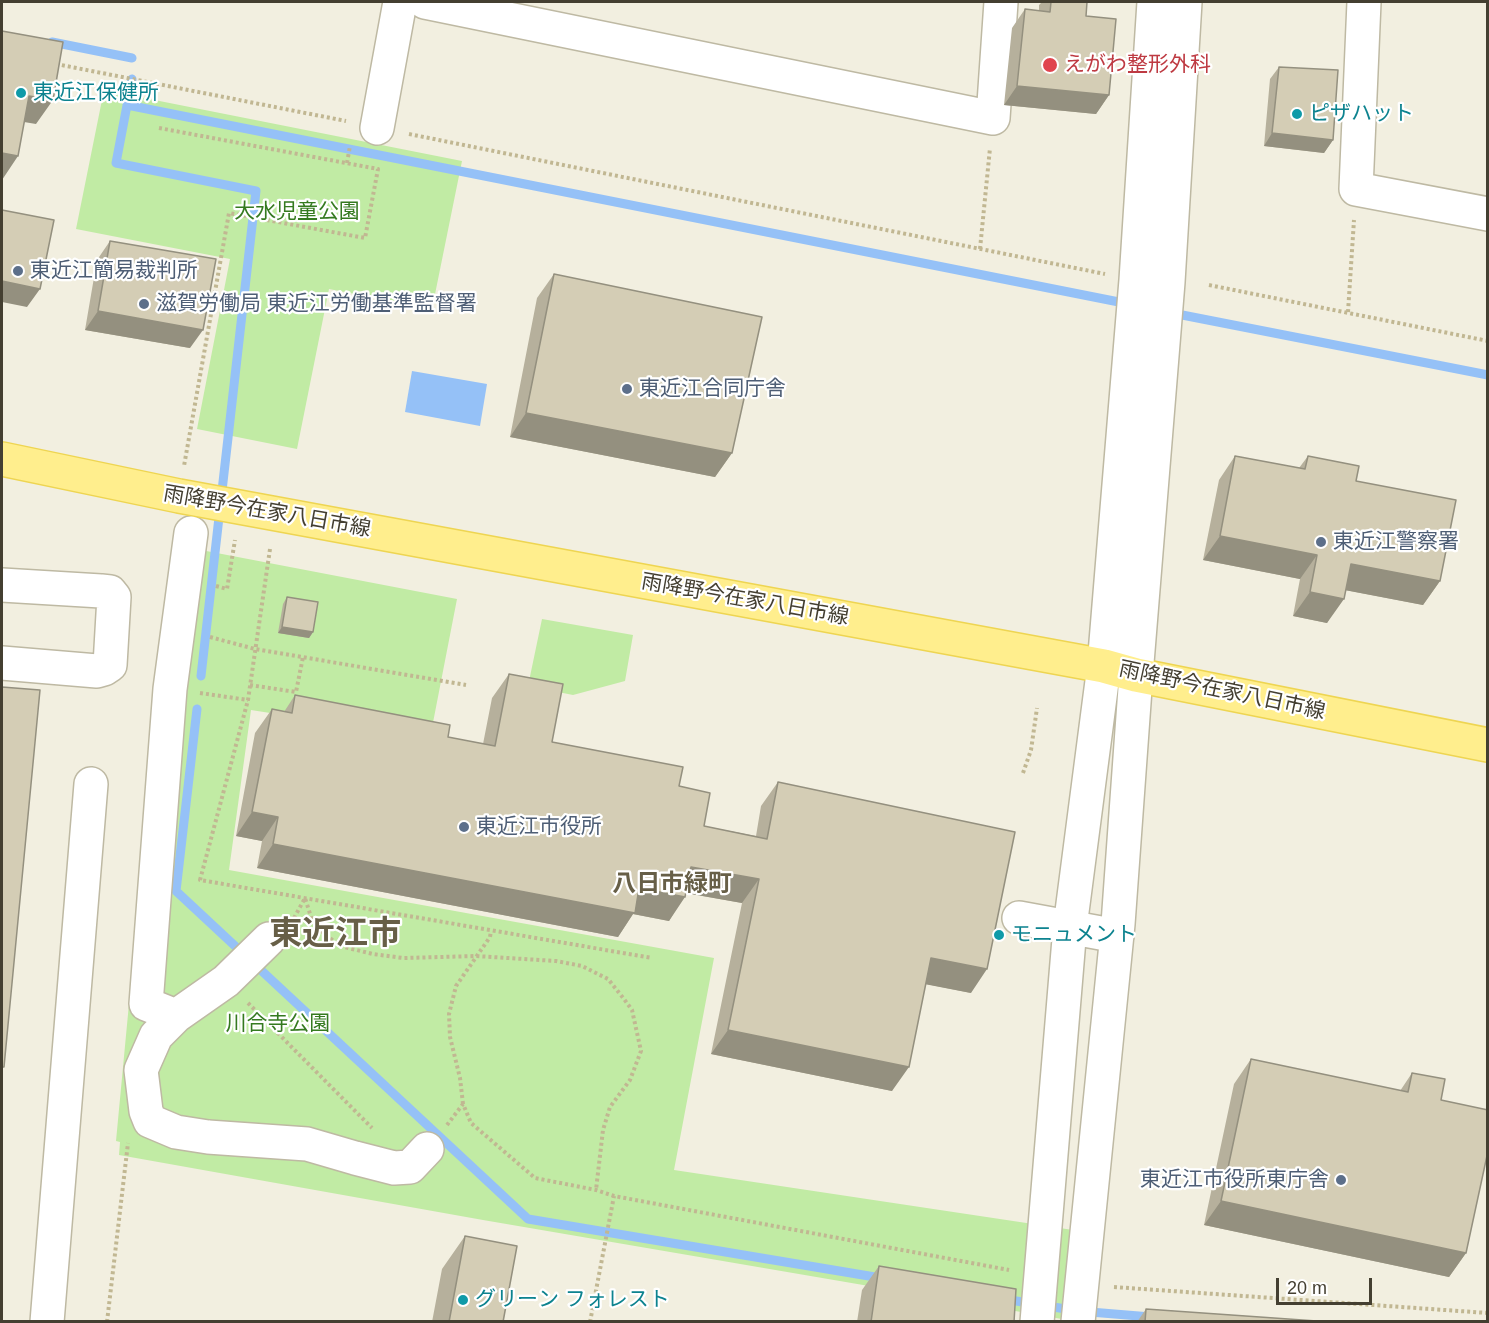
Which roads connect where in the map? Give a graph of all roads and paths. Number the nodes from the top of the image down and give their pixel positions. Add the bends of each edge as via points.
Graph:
1 (400, 2) edge
2 (425, 2) edge
3 (1001, 2) edge
4 (1154, 2) edge
5 (1185, 2) edge
6 (1365, 2) edge
7 (56, 64) edge
8 (993, 118) junction
9 (159, 128) dead end
10 (377, 128) junction
11 (1356, 189) junction
12 (1488, 214) edge
13 (980, 249) junction
14 (1106, 274) dead end
15 (1209, 285) dead end
16 (1348, 312) junction
17 (1488, 340) edge
18 (2, 459) edge
19 (179, 496) junction
20 (191, 533) dead end
21 (270, 549) dead end
22 (2, 585) edge
23 (200, 634) dead end
24 (255, 649) junction
25 (303, 657) junction
26 (2, 663) edge
27 (1104, 666) junction
28 (1136, 675) junction
29 (250, 685) junction
30 (466, 686) dead end
31 (170, 689) junction
32 (248, 700) junction
33 (1037, 708) dead end
34 (1488, 745) edge
35 (1023, 773) dead end
36 (91, 784) dead end
37 (306, 898) junction
38 (1019, 918) dead end
39 (1070, 927) junction
40 (491, 930) junction
41 (1117, 936) junction
42 (269, 939) joint
43 (476, 956) junction
44 (652, 958) dead end
45 (226, 981) junction
46 (176, 1016) junction
47 (463, 1104) junction
48 (150, 1120) junction
49 (419, 1158) junction
50 (596, 1190) junction
51 (614, 1196) junction
52 (1020, 1272) dead end
53 (1113, 1287) dead end
54 (1488, 1313) edge
55 (47, 1322) edge
56 (107, 1322) edge
57 (590, 1322) edge
58 (1037, 1322) edge
59 (1078, 1322) edge

1 - 10 street
2 - 8 street
3 - 8 street
4 - 27 street
5 - 28 street via 1168,282
6 - 11 street
7 - 10 path
8 - 13 path
9 - 19 path via 378,169 365,238 229,213
10 - 13 path
11 - 12 street
11 - 16 path
13 - 14 path
15 - 16 path
16 - 17 path
18 - 19 main road, 雨降野今在家八日市線
19 - 27 main road, 雨降野今在家八日市線
20 - 31 street
21 - 24 path
22 - 26 street via 101,591 114,597 110,665 104,669
23 - 24 path
24 - 25 path
24 - 29 path
25 - 29 path via 296,692
25 - 30 path
27 - 28 main road, 雨降野今在家八日市線
27 - 39 street
28 - 34 main road, 雨降野今在家八日市線
28 - 41 street
29 - 32 path
31 - 32 path
31 - 46 street via 146,1004
32 - 37 path via 200,880
33 - 35 path
36 - 55 street
37 - 40 path
37 - 42 path via 287,930
37 - 43 path via 312,920 340,946 403,958
38 - 39 street
39 - 41 street
39 - 58 street
40 - 43 path
40 - 44 path
41 - 59 street
42 - 45 street
43 - 47 path via 456,986 448,1014
43 - 50 path via 582,966 608,979 632,1010 641,1051 630,1080 610,1107 603,1130
45 - 46 street
45 - 49 path
46 - 48 street via 156,1036 141,1070
47 - 49 path
47 - 50 path via 471,1123 535,1178
48 - 49 street via 176,1132 307,1144 394,1168
48 - 56 path via 129,1134
50 - 51 path
51 - 52 path
51 - 57 path
53 - 54 path

